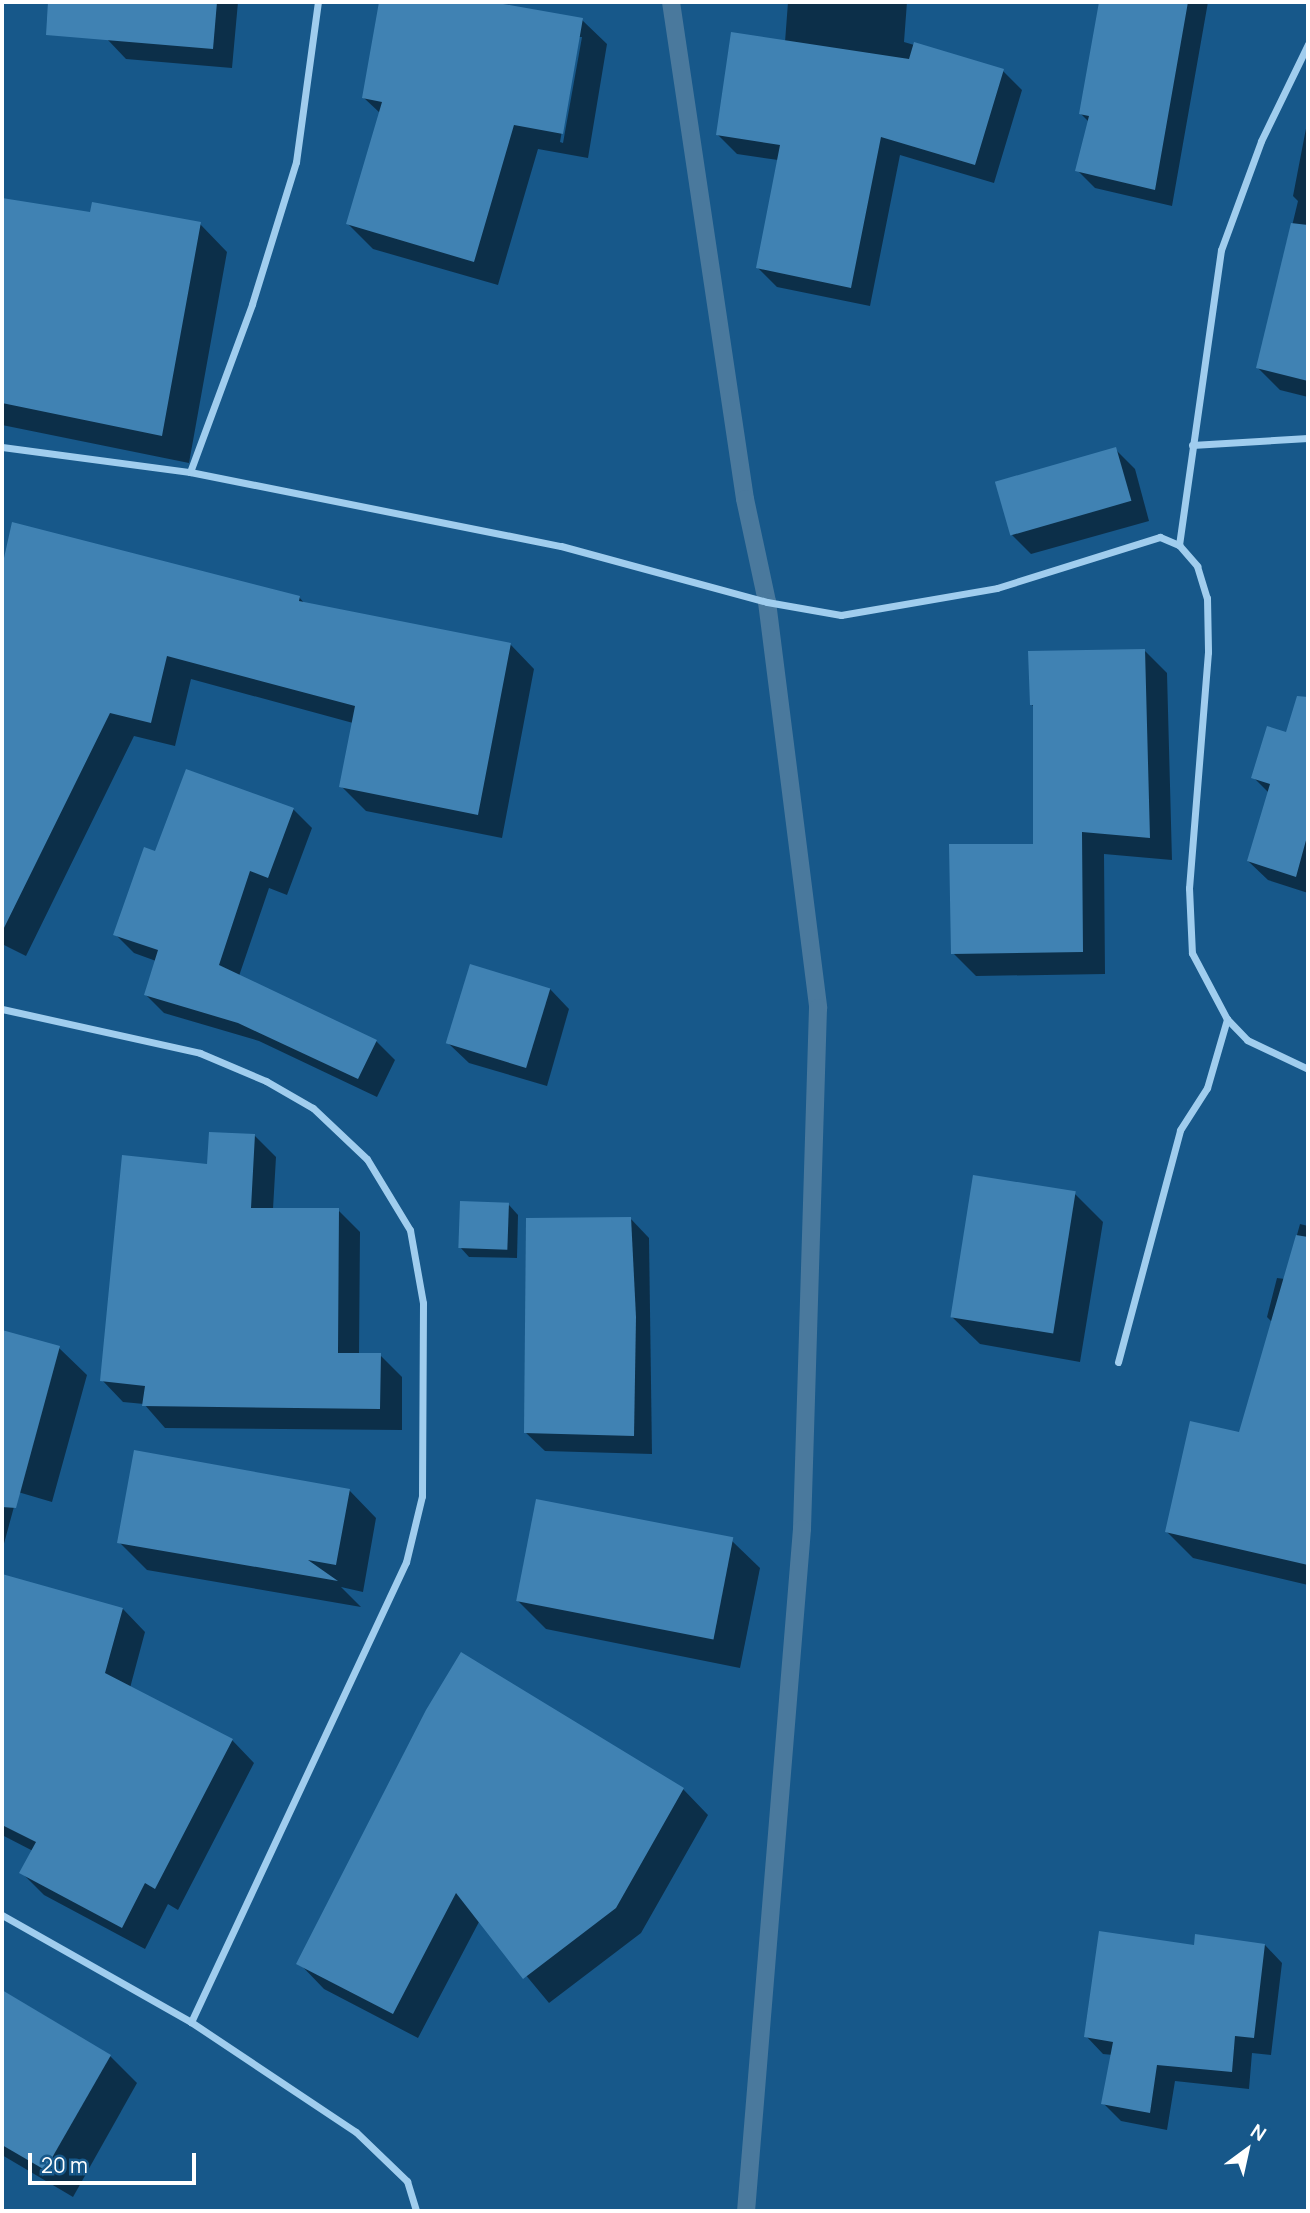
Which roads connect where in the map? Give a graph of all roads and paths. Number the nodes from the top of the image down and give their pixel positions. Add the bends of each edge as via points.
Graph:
1 (318, 2) edge
2 (1308, 44) edge
3 (1308, 438) edge
4 (1192, 444) junction
5 (2, 447) edge
6 (190, 472) junction
7 (1179, 545) junction
8 (2, 1009) edge
9 (1227, 1019) junction
10 (1308, 1069) edge
11 (1118, 1362) dead end
12 (2, 1915) edge
13 (191, 2022) junction
14 (416, 2211) edge

1 - 6 street via 296,162 252,304
2 - 4 street via 1261,141 1221,250
3 - 4 street
4 - 7 street
5 - 6 street
6 - 7 street via 561,545 767,602 841,615 997,588 1160,537
7 - 9 street via 1198,566 1207,598 1208,652 1189,888 1192,953
8 - 13 street via 200,1052 266,1081 313,1108 367,1159 410,1230 423,1303 422,1496 406,1562
9 - 10 street via 1247,1040
9 - 11 street via 1207,1088 1180,1130
12 - 13 street
13 - 14 street via 356,2132 407,2181

